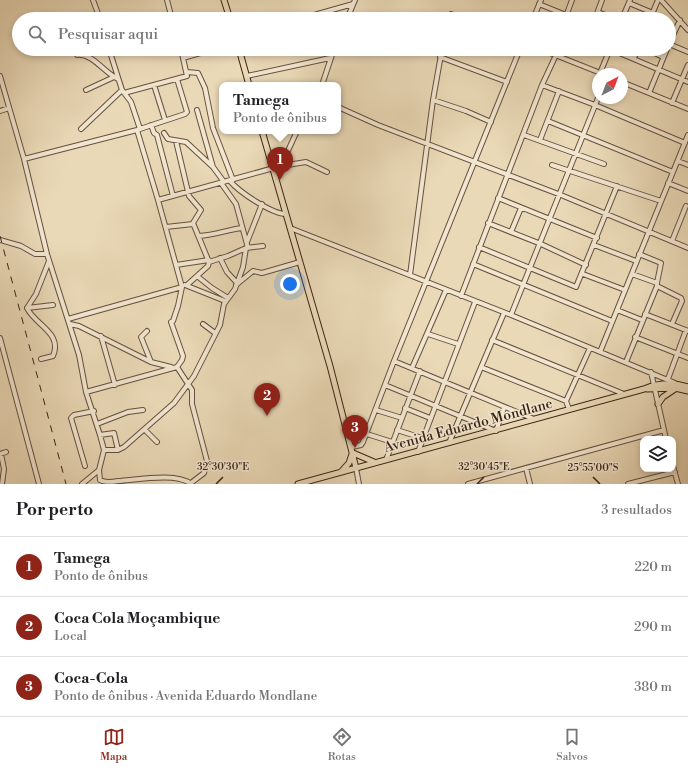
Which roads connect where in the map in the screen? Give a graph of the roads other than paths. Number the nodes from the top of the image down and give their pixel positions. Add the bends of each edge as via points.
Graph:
1 (93, 0) edge
2 (167, 0) edge
3 (224, 0) edge
4 (572, 0) edge
5 (602, 0) edge
6 (658, 0) edge
7 (661, 0) edge
8 (539, 1) edge
9 (354, 2) edge
10 (629, 2) edge
11 (97, 12) edge
12 (170, 12) edge
13 (228, 12) edge
14 (322, 12) edge
15 (350, 12) edge
16 (535, 12) edge
17 (558, 12) edge
18 (568, 12) edge
19 (598, 12) edge
20 (625, 12) edge
21 (650, 12) edge
22 (652, 12) edge
23 (672, 12) edge
24 (676, 16) edge
25 (680, 20) junction
26 (676, 26) edge
27 (688, 30) edge
28 (676, 47) edge
29 (688, 52) edge
30 (86, 56) edge
31 (111, 56) edge
32 (190, 56) edge
33 (241, 56) edge
34 (517, 56) edge
35 (556, 56) edge
36 (558, 56) edge
37 (607, 56) edge
38 (629, 56) edge
39 (440, 57) joint
40 (664, 57) edge
41 (183, 58) joint
42 (330, 58) joint
43 (634, 58) joint
44 (688, 67) edge
45 (603, 68) edge
46 (659, 68) junction
47 (592, 69) edge
48 (187, 72) junction
49 (0, 76) edge
50 (247, 76) junction
51 (116, 78) junction
52 (177, 79) junction
53 (682, 80) junction
54 (248, 82) edge
55 (323, 82) edge
56 (507, 82) junction
57 (688, 82) edge
58 (154, 85) junction
59 (542, 85) junction
60 (628, 85) edge
61 (86, 90) dead end
62 (559, 91) junction
63 (123, 92) junction
64 (649, 94) junction
65 (433, 100) junction
66 (672, 103) junction
67 (595, 105) junction
68 (9, 108) junction
69 (341, 108) edge
70 (688, 109) edge
71 (197, 110) dead end
72 (0, 111) edge
73 (165, 120) junction
74 (548, 121) junction
75 (491, 122) junction
76 (151, 125) junction
77 (81, 128) dead end
78 (138, 129) junction
79 (164, 133) dead end
80 (263, 134) edge
81 (295, 134) edge
82 (524, 135) junction
83 (584, 136) junction
84 (688, 137) edge
85 (176, 140) junction
86 (540, 140) junction
87 (428, 143) junction
88 (685, 143) junction
89 (577, 153) junction
90 (24, 159) junction
91 (474, 161) junction
92 (678, 161) junction
93 (604, 164) dead end
94 (552, 165) dead end
95 (688, 165) edge
96 (281, 166) junction
97 (213, 167) junction
98 (273, 169) junction
99 (570, 171) junction
100 (327, 172) dead end
101 (673, 172) junction
102 (508, 175) junction
103 (232, 180) junction
104 (222, 183) junction
105 (668, 183) junction
106 (617, 186) junction
107 (688, 191) edge
108 (188, 192) junction
109 (561, 195) junction
110 (173, 196) junction
111 (498, 198) junction
112 (158, 200) junction
113 (661, 201) junction
114 (262, 204) junction
115 (686, 206) dead end
116 (521, 208) junction
117 (286, 214) junction
118 (607, 215) junction
119 (550, 221) junction
120 (488, 223) junction
121 (193, 224) junction
122 (166, 227) junction
123 (242, 228) junction
124 (290, 228) junction
125 (512, 232) junction
126 (649, 232) junction
127 (199, 236) junction
128 (597, 238) junction
129 (0, 240) edge
130 (672, 241) junction
131 (247, 242) junction
132 (541, 244) junction
133 (594, 245) junction
134 (263, 246) dead end
135 (479, 247) junction
136 (247, 248) junction
137 (688, 248) edge
138 (47, 254) junction
139 (639, 254) junction
140 (220, 258) junction
141 (49, 260) junction
142 (209, 261) junction
143 (636, 261) junction
144 (300, 262) junction
145 (473, 264) junction
146 (176, 265) junction
147 (586, 265) junction
148 (532, 268) junction
149 (582, 274) junction
150 (632, 274) junction
151 (410, 275) junction
152 (197, 276) junction
153 (427, 282) junction
154 (237, 284) junction
155 (525, 284) junction
156 (656, 284) junction
157 (187, 285) junction
158 (182, 286) junction
159 (446, 290) junction
160 (625, 290) junction
161 (461, 296) junction
162 (227, 300) junction
163 (475, 302) junction
164 (53, 305) dead end
165 (27, 308) junction
166 (617, 310) junction
167 (504, 313) junction
168 (645, 314) junction
169 (511, 315) junction
170 (68, 319) junction
171 (642, 320) junction
172 (612, 321) junction
173 (70, 324) junction
174 (203, 324) dead end
175 (672, 324) junction
176 (687, 330) edge
177 (147, 331) dead end
178 (215, 333) junction
179 (428, 334) junction
180 (101, 336) junction
181 (635, 337) junction
182 (0, 338) edge
183 (492, 340) junction
184 (458, 344) junction
185 (590, 348) junction
186 (600, 352) junction
187 (678, 354) junction
188 (688, 358) edge
189 (41, 359) dead end
190 (394, 361) junction
191 (152, 362) junction
192 (626, 362) junction
193 (175, 367) junction
194 (481, 367) junction
195 (412, 368) junction
196 (420, 371) junction
197 (651, 372) junction
198 (578, 375) junction
199 (668, 379) junction
200 (444, 382) junction
201 (115, 384) junction
202 (188, 385) junction
203 (385, 385) junction
204 (676, 386) junction
205 (654, 387) junction
206 (688, 387) edge
207 (688, 391) edge
208 (86, 392) junction
209 (470, 393) junction
210 (624, 394) junction
211 (411, 395) junction
212 (566, 401) junction
213 (658, 404) junction
214 (436, 405) junction
215 (405, 408) junction
216 (504, 408) junction
217 (569, 409) junction
218 (143, 410) dead end
219 (376, 410) junction
220 (94, 411) junction
221 (459, 416) junction
222 (402, 418) junction
223 (430, 418) junction
224 (536, 420) junction
225 (97, 424) junction
226 (145, 430) junction
227 (397, 430) junction
228 (664, 430) junction
229 (496, 431) junction
230 (367, 434) junction
231 (100, 435) junction
232 (665, 436) edge
233 (422, 438) junction
234 (157, 442) dead end
235 (392, 442) junction
236 (449, 443) junction
237 (104, 450) junction
238 (118, 450) junction
239 (353, 451) junction
240 (6, 452) dead end
241 (418, 452) junction
242 (0, 454) edge
243 (386, 460) junction
244 (375, 463) junction
245 (85, 466) dead end
246 (356, 468) junction
247 (526, 468) junction
248 (99, 470) junction
249 (340, 472) junction
250 (674, 472) joint
251 (314, 482) edge
252 (191, 483) edge
253 (2, 484) edge
254 (39, 484) edge
255 (82, 484) edge
256 (298, 484) edge
257 (359, 484) edge
258 (468, 484) edge
259 (530, 484) edge
260 (628, 484) edge
261 (678, 484) edge

1 - 11 street
2 - 12 street
3 - 13 main road
4 - 18 street
5 - 19 street
6 - 22 street
7 - 23 street
8 - 16 street
8 - 17 street
9 - 14 street
9 - 15 street
10 - 20 street
10 - 21 street
24 - 25 street
25 - 26 street
25 - 27 street
28 - 29 street
30 - 51 street
31 - 51 street
32 - 41 street
33 - 50 main road
34 - 56 street
35 - 59 street
36 - 47 street
37 - 45 street
38 - 43 street
39 - 56 street
39 - 65 street
40 - 46 street
41 - 48 street
42 - 50 street
42 - 55 street
43 - 46 street
44 - 53 street
46 - 53 street
46 - 64 street
48 - 52 street via 187,76
48 - 103 street via 198,73 205,88 213,128
49 - 68 street
50 - 54 main road
51 - 61 street
51 - 63 street
52 - 58 street
52 - 73 street via 187,112
53 - 57 street
53 - 66 street
56 - 75 street
58 - 63 street
58 - 73 street
59 - 62 street
59 - 82 street
60 - 64 street
62 - 67 street
62 - 74 street
63 - 77 street
63 - 78 street via 131,102
64 - 66 street
65 - 75 street
65 - 87 street
66 - 70 street
67 - 83 street
67 - 88 street
68 - 72 street
68 - 90 street
69 - 87 street
71 - 97 street
73 - 76 street
74 - 83 street
74 - 86 street
75 - 91 street
76 - 78 street
76 - 110 street via 157,135
78 - 90 street
78 - 112 street
79 - 85 street via 168,139
80 - 98 main road
81 - 96 street
82 - 86 street
82 - 102 street
83 - 89 street
83 - 101 street
84 - 88 street
85 - 97 street via 186,142
85 - 108 street
86 - 89 street
87 - 91 street
87 - 151 street
88 - 92 street
89 - 93 street
89 - 99 street
90 - 138 street
91 - 102 street
91 - 153 street
92 - 95 street
92 - 101 street
94 - 99 street
96 - 98 street
96 - 100 street via 306,162
97 - 104 street
98 - 103 street
98 - 117 main road
99 - 106 street
99 - 109 street
101 - 105 street
102 - 109 street
102 - 111 street
103 - 104 street
103 - 114 street via 238,188
104 - 108 street
104 - 123 street via 236,204
105 - 107 street
105 - 113 street
106 - 113 street
106 - 118 street
108 - 110 street
108 - 121 street via 202,211
109 - 118 street
109 - 119 street
110 - 112 street
111 - 116 street
111 - 120 street
112 - 122 street
113 - 126 street
114 - 117 street via 276,213
114 - 131 street
115 - 130 street
116 - 119 street
116 - 125 street
117 - 124 main road
118 - 126 street
118 - 128 street
119 - 128 street
119 - 132 street
120 - 125 street
120 - 135 street
121 - 122 street
121 - 127 street
122 - 146 street
123 - 127 street
123 - 131 street
124 - 144 main road
124 - 151 street
125 - 132 street
126 - 130 street
126 - 139 street
127 - 142 street
128 - 133 street
129 - 138 street via 21,246 35,254
130 - 137 street
131 - 136 street
132 - 147 street
132 - 148 street
133 - 143 street
133 - 147 street
134 - 136 street
135 - 145 street
135 - 148 street
136 - 140 street
136 - 154 street
138 - 141 street
139 - 143 street
139 - 156 street via 661,263
140 - 142 street
140 - 154 street
141 - 165 street via 36,294
141 - 170 street
142 - 146 street
142 - 152 street via 208,266
143 - 150 street
144 - 154 street via 262,272 253,271
144 - 239 main road
145 - 155 street
145 - 161 street
146 - 158 street
147 - 149 street
148 - 149 street via 574,287 578,285
148 - 155 street
149 - 160 street
150 - 156 street
150 - 160 street
151 - 153 street
152 - 157 street
152 - 162 street
153 - 159 street
153 - 190 street
154 - 162 street
155 - 169 street
155 - 172 street
156 - 168 street
156 - 175 street via 681,298
157 - 158 street
157 - 162 street
158 - 170 street
158 - 193 street via 172,321 183,356
159 - 161 street
159 - 179 street
160 - 166 street
161 - 163 street
162 - 178 street via 222,321
163 - 167 street
163 - 184 street
164 - 165 street
165 - 189 street via 50,332 54,340 53,356
166 - 171 street
166 - 172 street
167 - 169 street
167 - 183 street
168 - 171 street
168 - 175 street
169 - 185 street
170 - 173 street
171 - 181 street
172 - 186 street
173 - 180 street
173 - 208 street
174 - 178 street
175 - 176 street
176 - 187 street
177 - 191 street via 141,337
178 - 202 street
179 - 184 street
179 - 195 street
180 - 191 street
180 - 201 street
181 - 187 street
181 - 192 street
182 - 254 street
183 - 194 street
183 - 198 street
184 - 200 street
185 - 186 street
185 - 198 street
186 - 192 street
187 - 188 street
187 - 199 street
190 - 195 street
190 - 203 street
191 - 193 street
192 - 197 street
193 - 201 street
193 - 202 street
194 - 209 street
194 - 212 street
195 - 196 street
196 - 200 street
196 - 211 street
197 - 199 street
197 - 205 street
198 - 210 street
198 - 212 street
199 - 204 street
200 - 209 street
200 - 214 street
201 - 208 street
202 - 226 street via 174,403
202 - 252 street via 192,390 192,404 207,462 204,473
203 - 211 street
203 - 219 street
204 - 205 main road, Avenida Eduardo Mondlane
204 - 206 main road, Avenida Eduardo Mondlane
204 - 207 main road, Avenida Eduardo Mondlane
204 - 213 main road
205 - 210 main road, Avenida Eduardo Mondlane
205 - 213 street
208 - 220 street
209 - 216 street
209 - 221 street
210 - 217 main road, Avenida Eduardo Mondlane
211 - 214 street
211 - 215 street
212 - 217 street
213 - 228 street
214 - 221 street
214 - 223 street
215 - 222 street
215 - 223 street
216 - 224 street
216 - 229 street
217 - 224 main road, Avenida Eduardo Mondlane
218 - 225 street via 128,412
219 - 222 street
219 - 230 street
220 - 225 street
220 - 245 street via 74,415 72,418
221 - 229 street
221 - 236 street
222 - 227 street
223 - 233 street
224 - 229 main road, Avenida Eduardo Mondlane
225 - 231 street
226 - 234 street
226 - 238 street
227 - 233 street
227 - 235 street
228 - 232 street
228 - 247 street
229 - 236 main road, Avenida Eduardo Mondlane
230 - 235 street
230 - 239 street via 361,445
231 - 237 street
231 - 238 street via 114,433
233 - 241 street
235 - 243 street
236 - 241 main road, Avenida Eduardo Mondlane
237 - 238 street
237 - 248 street
239 - 244 main road via 365,460
239 - 246 main road
239 - 249 main road via 349,463
240 - 242 street
241 - 243 main road, Avenida Eduardo Mondlane
242 - 253 street via 4,469
243 - 244 main road, Avenida Eduardo Mondlane
244 - 246 main road, Avenida Eduardo Mondlane
246 - 249 main road, Avenida Eduardo Mondlane
246 - 257 street
247 - 258 street
247 - 259 street
248 - 252 street via 102,482 166,478
248 - 255 street
249 - 251 main road, Avenida Eduardo Mondlane
250 - 260 street
250 - 261 street
251 - 256 main road, Avenida Eduardo Mondlane

